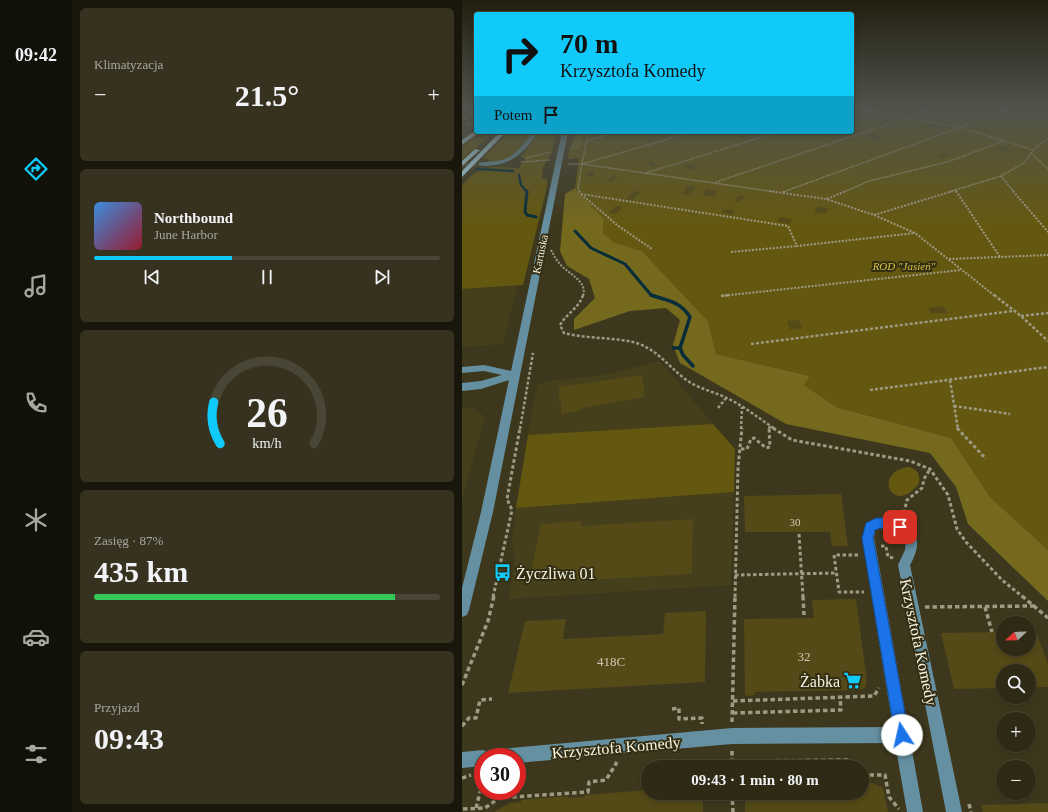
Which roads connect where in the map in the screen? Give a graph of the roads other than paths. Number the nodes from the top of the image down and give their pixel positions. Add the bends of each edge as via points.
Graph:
1 (480, 148) edge
2 (488, 148) edge
3 (524, 148) edge
4 (562, 148) edge
5 (462, 164) edge
6 (481, 164) tunnel mouth
7 (462, 176) edge
8 (462, 370) edge
9 (515, 375) junction
10 (462, 387) edge
11 (462, 610) edge
12 (902, 735) junction
13 (526, 755) edge
14 (474, 759) edge
15 (462, 760) edge
16 (915, 812) edge
17 (954, 812) edge

1 - 5 main road
2 - 7 main road
3 - 6 street via 511,160
4 - 9 street, Kartuska
8 - 9 street via 484,368
9 - 10 street via 481,385
9 - 11 street, Kartuska via 484,526
12 - 13 street, Krzysztofa Komedy via 732,736
12 - 16 street, Krzysztofa Komedy
12 - 17 street, Krzysztofa Komedy via 868,538 870,527 884,522 900,527 911,540 912,549 904,565
14 - 15 street

